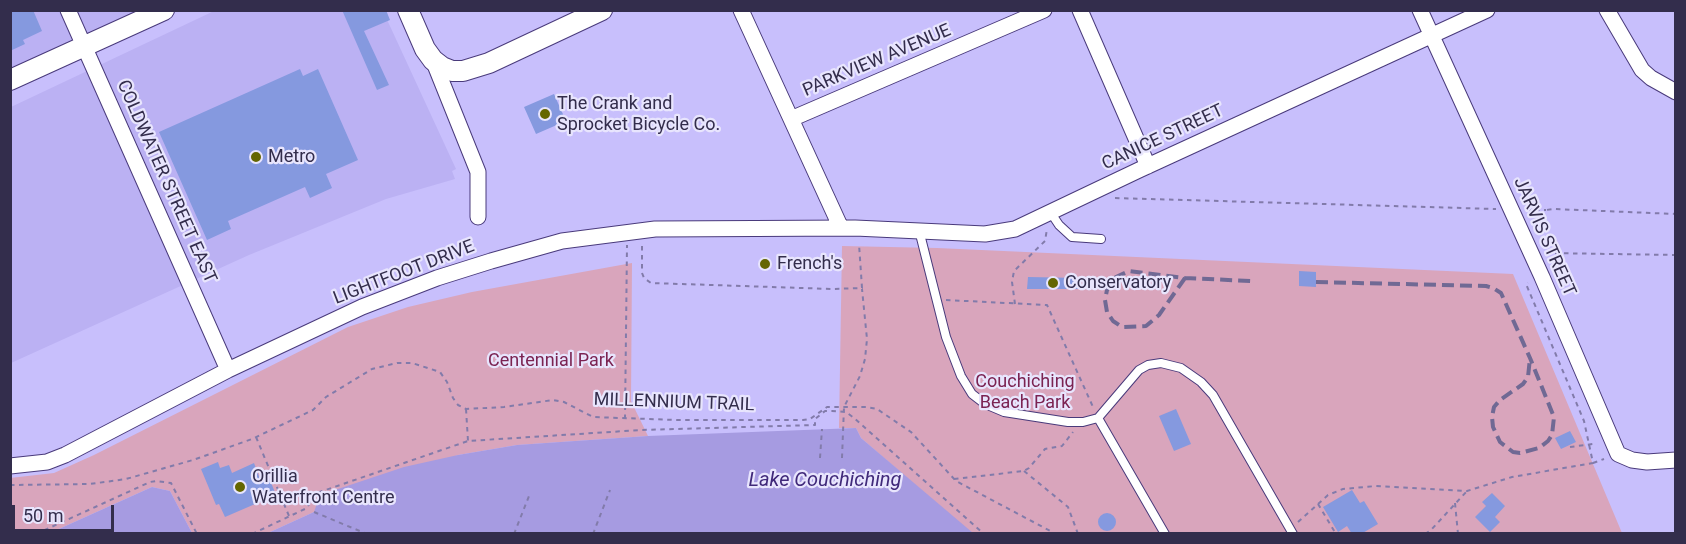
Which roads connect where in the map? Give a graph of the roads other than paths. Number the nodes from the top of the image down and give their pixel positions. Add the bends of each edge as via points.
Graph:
1 (68, 10) edge
2 (164, 10) edge
3 (408, 10) edge
4 (602, 10) edge
5 (741, 10) edge
6 (1044, 10) edge
7 (1080, 10) edge
8 (1420, 10) edge
9 (1487, 10) edge
10 (1608, 10) edge
11 (1432, 36) junction
12 (84, 46) junction
13 (433, 60) junction
14 (10, 80) edge
15 (1676, 92) edge
16 (790, 119) junction
17 (1148, 166) junction
18 (478, 217) dead end
19 (1047, 222) junction
20 (841, 228) junction
21 (919, 230) junction
22 (1101, 239) dead end
23 (228, 370) junction
24 (1098, 418) junction
25 (1676, 460) edge
26 (10, 466) edge
27 (1166, 534) edge
28 (1293, 534) edge

1 - 12 street, COLDWATER STREET EAST
2 - 12 main road
3 - 13 main road
4 - 13 main road via 473,68 452,71
5 - 16 street
6 - 16 street, PARKVIEW AVENUE
7 - 17 street
8 - 11 street, JARVIS STREET
9 - 11 street, CANICE STREET
10 - 15 street via 1642,69
11 - 17 street, CANICE STREET
11 - 25 street, JARVIS STREET via 1618,454 1647,462
12 - 14 main road
12 - 23 street, COLDWATER STREET EAST
13 - 18 street via 478,172
16 - 20 street
17 - 19 street, CANICE STREET
19 - 21 street, CANICE STREET via 1000,233
19 - 22 lane via 1059,225 1072,237
20 - 21 street, CANICE STREET
20 - 23 street, LIGHTFOOT DRIVE via 655,229 562,241 410,288
21 - 24 lane via 951,351 972,394 1004,412 1077,422
23 - 26 street, LIGHTFOOT DRIVE via 65,455 47,462
24 - 27 lane
24 - 28 lane via 1148,364 1181,368 1213,395

